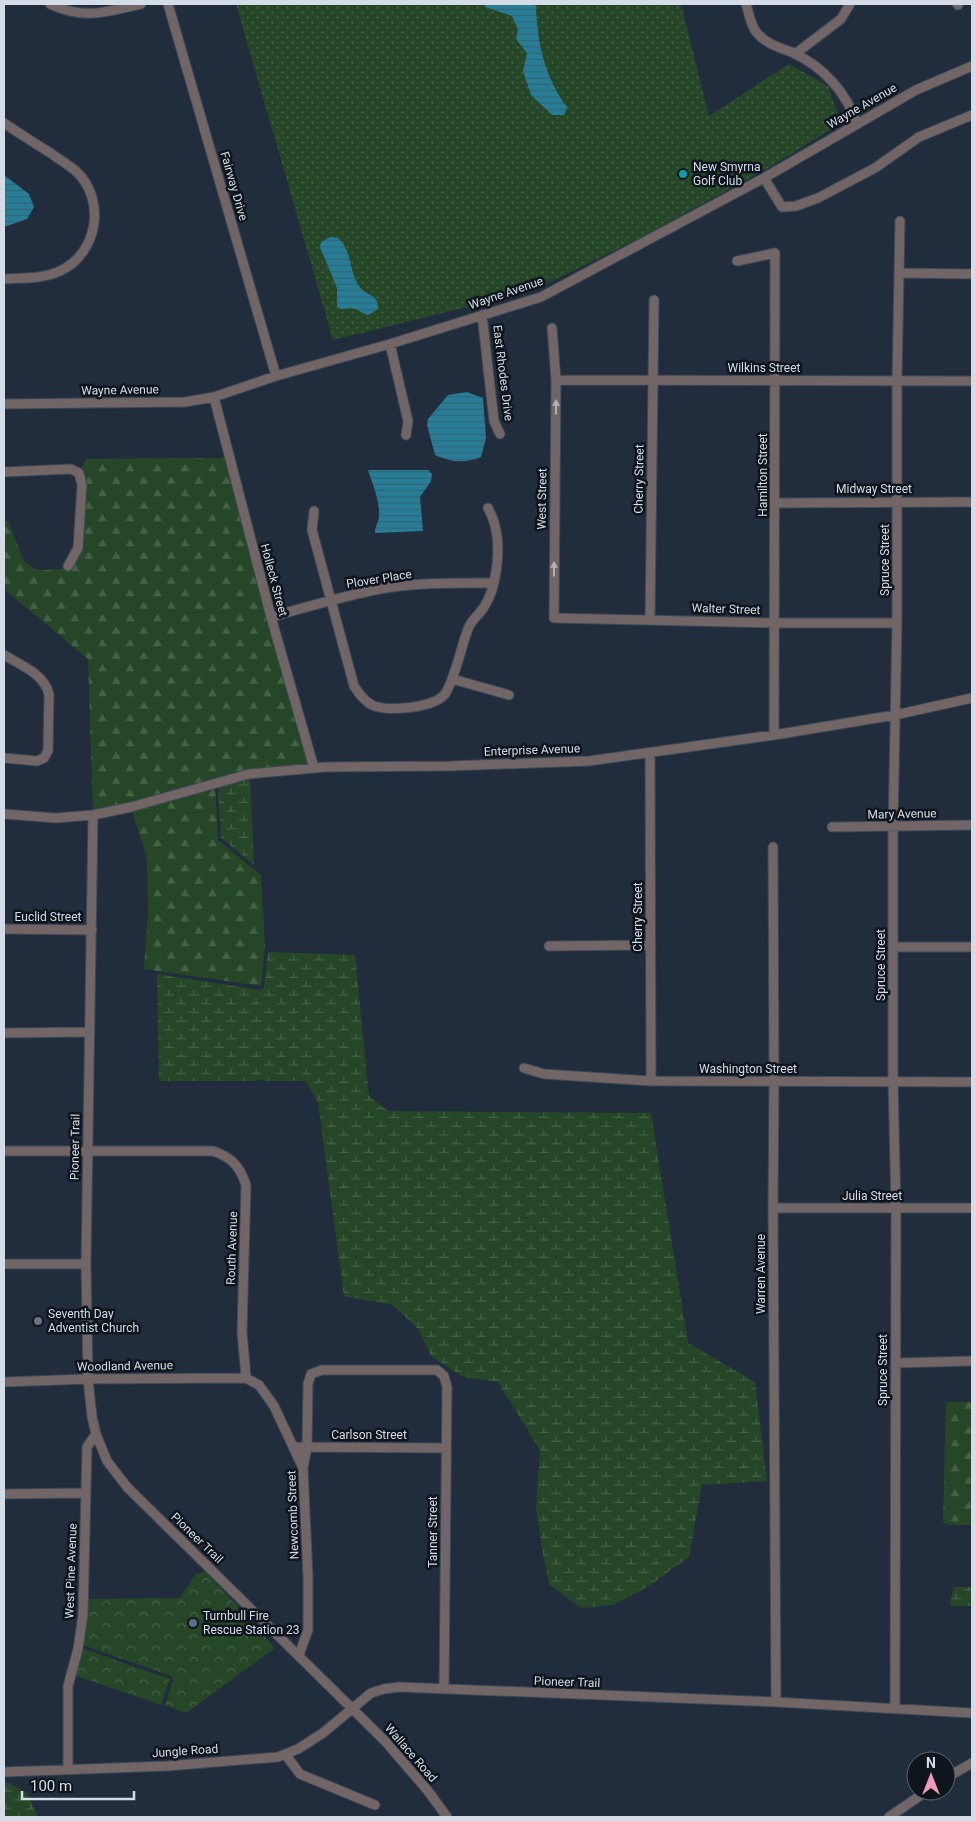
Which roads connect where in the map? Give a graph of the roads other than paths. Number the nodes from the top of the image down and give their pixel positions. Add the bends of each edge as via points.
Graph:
1 (50, 4) edge
2 (141, 4) edge
3 (168, 4) edge
4 (746, 4) edge
5 (850, 4) edge
6 (795, 54) junction
7 (972, 66) edge
8 (972, 116) edge
9 (4, 123) edge
10 (857, 124) junction
11 (764, 178) junction
12 (900, 222) dead end
13 (737, 261) dead end
14 (899, 274) junction
15 (972, 274) edge
16 (4, 279) edge
17 (654, 300) dead end
18 (482, 315) junction
19 (552, 328) dead end
20 (390, 344) junction
21 (276, 376) junction
22 (556, 380) junction
23 (653, 380) junction
24 (776, 380) junction
25 (897, 381) junction
26 (972, 381) edge
27 (214, 397) junction
28 (4, 404) edge
29 (500, 434) dead end
30 (406, 436) dead end
31 (4, 472) edge
32 (897, 502) junction
33 (972, 502) edge
34 (775, 503) junction
35 (488, 508) dead end
36 (314, 511) dead end
37 (68, 566) dead end
38 (494, 583) junction
39 (330, 600) junction
40 (271, 618) junction
41 (554, 618) joint
42 (650, 619) junction
43 (776, 623) junction
44 (897, 623) junction
45 (4, 655) edge
46 (452, 679) junction
47 (509, 695) dead end
48 (972, 698) edge
49 (896, 715) junction
50 (774, 736) junction
51 (650, 754) junction
52 (4, 758) edge
53 (314, 768) junction
54 (4, 814) edge
55 (93, 815) junction
56 (972, 825) edge
57 (832, 827) dead end
58 (893, 827) junction
59 (773, 846) dead end
60 (4, 929) edge
61 (92, 930) junction
62 (651, 945) junction
63 (549, 946) dead end
64 (893, 947) junction
65 (972, 947) edge
66 (90, 1032) junction
67 (4, 1033) edge
68 (524, 1068) dead end
69 (651, 1081) junction
70 (774, 1081) junction
71 (893, 1082) junction
72 (972, 1082) edge
73 (4, 1151) edge
74 (88, 1152) junction
75 (773, 1208) junction
76 (896, 1208) junction
77 (972, 1208) edge
78 (4, 1264) edge
79 (86, 1264) junction
80 (972, 1361) edge
81 (896, 1363) junction
82 (311, 1374) joint
83 (246, 1378) junction
84 (88, 1379) junction
85 (4, 1382) edge
86 (96, 1434) junction
87 (293, 1447) junction
88 (307, 1447) junction
89 (445, 1448) junction
90 (303, 1468) junction
91 (85, 1493) junction
92 (4, 1494) edge
93 (299, 1655) junction
94 (444, 1689) junction
95 (776, 1702) junction
96 (352, 1708) junction
97 (895, 1708) junction
98 (972, 1713) edge
99 (285, 1754) junction
100 (972, 1763) edge
101 (68, 1769) junction
102 (4, 1772) edge
103 (956, 1772) edge
104 (912, 1801) edge
105 (375, 1805) dead end
106 (447, 1817) edge
107 (889, 1817) edge

1 - 2 street via 73,13 106,12
3 - 21 street, Fairway Drive
4 - 6 street via 756,32 764,40
5 - 6 street via 841,19
6 - 10 street via 832,79
7 - 10 street, Wayne Avenue via 916,90
8 - 11 street via 919,137 875,168 796,206 782,207
9 - 16 street via 77,172 90,191 95,223 83,253 59,272
10 - 11 street, Wayne Avenue
11 - 18 street, Wayne Avenue via 541,297
12 - 14 street, Spruce Street
13 - 24 street, Hamilton Street via 775,254
14 - 15 street
14 - 25 street, Spruce Street
17 - 23 street, Cherry Street
18 - 20 street, Wayne Avenue
18 - 29 street, East Rhodes Drive via 494,421
19 - 22 street, West Street
20 - 21 street, Wayne Avenue
20 - 30 street via 408,421
21 - 27 street, Wayne Avenue
22 - 23 street, Wilkins Street
41 -> 22 street, West Street
23 - 24 street, Wilkins Street
23 - 42 street, Cherry Street
24 - 25 street, Wilkins Street
24 - 34 street, Hamilton Street
25 - 26 street, Wilkins Street
25 - 32 street, Spruce Street
27 - 28 street, Wayne Avenue via 185,402
27 - 40 street, Holleck Street
31 - 37 street via 71,469 79,473 82,485 78,548
32 - 33 street, Midway Street
32 - 34 street, Midway Street
32 - 44 street, Spruce Street
34 - 43 street, Hamilton Street
35 - 38 street via 496,527 498,562
36 - 39 street via 312,530
38 - 39 street, Plover Place via 428,584
38 - 46 street via 484,607 469,624
39 - 40 street, Plover Place
39 - 46 street via 354,686 367,702 383,708 423,706 444,694
40 - 53 street, Holleck Street
41 - 42 street, Walter Street
42 - 43 street, Walter Street
43 - 44 street, Walter Street
43 - 50 street, Hamilton Street
44 - 49 street, Spruce Street
45 - 52 street via 38,675 49,694 48,751 44,758 37,761
46 - 47 street
48 - 49 street, Enterprise Avenue
49 - 50 street, Enterprise Avenue
49 - 58 street, Spruce Street
50 - 51 street, Enterprise Avenue
51 - 53 street, Enterprise Avenue via 589,761
51 - 62 street, Cherry Street
53 - 55 street, Enterprise Avenue via 249,774
54 - 55 street via 56,818
55 - 61 street, Pioneer Trail
56 - 58 street, Mary Avenue
57 - 58 street, Mary Avenue
58 - 64 street, Spruce Street
59 - 70 street, Warren Avenue
60 - 61 street, Euclid Street
61 - 66 street, Pioneer Trail
62 - 63 street
62 - 69 street, Cherry Street
64 - 65 street
64 - 71 street, Spruce Street
66 - 67 street
66 - 74 street, Pioneer Trail
68 - 69 street, Washington Street via 544,1074
69 - 70 street, Washington Street
70 - 71 street, Washington Street
70 - 75 street, Warren Avenue
71 - 72 street, Washington Street
71 - 76 street, Spruce Street
73 - 74 street, Routh Avenue
74 - 79 street, Pioneer Trail
74 - 83 street, Routh Avenue via 213,1151 227,1156 243,1173 246,1184 242,1332
75 - 76 street, Julia Street
75 - 95 street, Warren Avenue
76 - 77 street, Julia Street
76 - 81 street, Spruce Street
78 - 79 street
79 - 84 street, Pioneer Trail
80 - 81 street
81 - 97 street, Spruce Street
82 - 88 street, Newcomb Street
82 - 89 street, Tanner Street via 322,1370 437,1370 444,1376 447,1387
83 - 84 street, Woodland Avenue
83 - 87 street via 259,1385 269,1399
84 - 85 street, Woodland Avenue
84 - 86 street, Pioneer Trail
86 - 91 street, West Pine Avenue via 87,1447
86 - 93 street, Pioneer Trail via 107,1461 127,1487
87 - 88 street, Carlson Street
87 - 90 street
88 - 89 street, Carlson Street
88 - 90 street, Newcomb Street
89 - 94 street, Tanner Street
90 - 93 street, Newcomb Street via 308,1630
91 - 92 street
91 - 101 street, West Pine Avenue via 83,1615 68,1686
93 - 96 street, Pioneer Trail
94 - 95 street, Pioneer Trail
94 - 96 street, Pioneer Trail via 399,1686 384,1689
95 - 97 street, Pioneer Trail
96 - 99 street, Jungle Road via 323,1733
96 - 106 street, Wallace Road via 428,1790
97 - 98 street, Pioneer Trail
99 - 101 street, Jungle Road via 167,1766
99 - 105 street via 300,1774
100 - 103 street
101 - 102 street, Jungle Road
104 - 107 street

